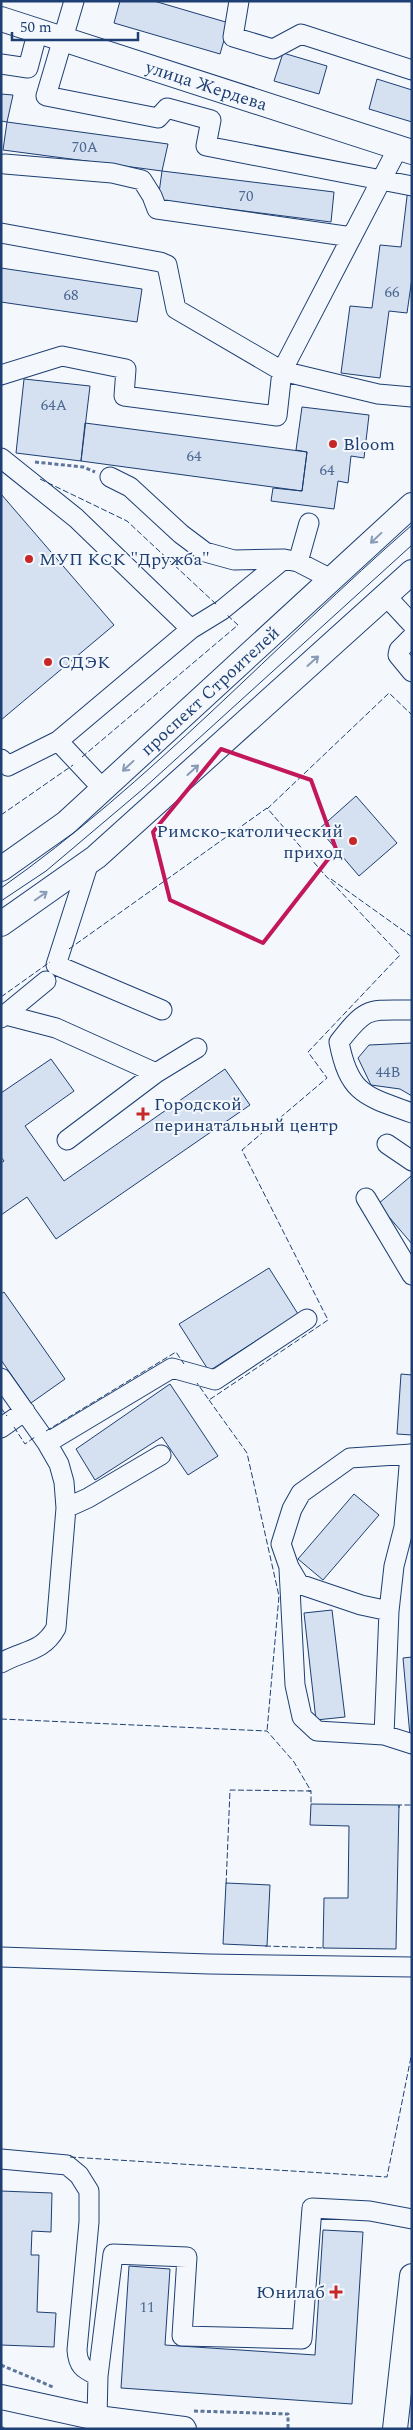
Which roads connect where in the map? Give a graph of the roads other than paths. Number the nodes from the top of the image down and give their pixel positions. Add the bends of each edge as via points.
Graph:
1 (74, 1) edge
2 (239, 1) edge
3 (1, 19) edge
4 (38, 30) junction
5 (63, 37) junction
6 (1, 64) edge
7 (412, 70) edge
8 (405, 150) edge
9 (5, 164) dead end
10 (382, 180) junction
11 (412, 186) edge
12 (1, 233) edge
13 (352, 237) junction
14 (282, 371) junction
15 (1, 375) edge
16 (412, 397) edge
17 (1, 458) edge
18 (110, 477) road end
19 (412, 504) edge
20 (309, 523) dead end
21 (291, 561) junction
22 (412, 572) edge
23 (331, 579) junction
24 (386, 596) junction
25 (412, 624) edge
26 (190, 629) junction
27 (412, 637) edge
28 (412, 672) edge
29 (58, 741) junction
30 (1, 759) edge
31 (103, 789) junction
32 (89, 862) junction
33 (1, 869) edge
34 (1, 924) edge
35 (46, 981) dead end
36 (162, 1010) dead end
37 (412, 1010) edge
38 (4, 1017) edge
39 (197, 1048) dead end
40 (156, 1073) junction
41 (412, 1113) edge
42 (67, 1140) dead end
43 (387, 1144) dead end
44 (412, 1161) edge
45 (366, 1198) dead end
46 (412, 1276) edge
47 (308, 1319) dead end
48 (1, 1378) edge
49 (25, 1412) junction
50 (1, 1428) edge
51 (47, 1442) junction
52 (161, 1454) dead end
53 (411, 1454) edge
54 (66, 1508) junction
55 (288, 1567) junction
56 (389, 1611) junction
57 (1, 1663) edge
58 (384, 1735) junction
59 (412, 1744) edge
60 (1, 1957) edge
61 (412, 1967) edge
62 (1, 2159) edge
63 (412, 2219) edge
64 (412, 2276) edge
65 (98, 2376) junction
66 (405, 2387) edge
67 (1, 2397) edge
68 (96, 2418) junction
69 (188, 2420) edge
70 (395, 2429) edge

1 - 5 street
2 - 7 street via 232,37 273,49 300,34
3 - 4 main road, улица Жердева
4 - 5 main road, улица Жердева
4 - 6 street via 28,68
5 - 8 main road, улица Жердева
5 - 10 street via 46,96 158,118 167,108 211,120 206,146
8 - 10 street
9 - 13 street via 112,173 142,180 156,209
10 - 11 street
10 - 13 street
12 - 14 street via 160,262 167,266 176,309
13 - 14 street
14 - 15 street via 277,416 124,396 126,369 62,356
14 - 16 street via 378,394
17 - 26 street via 76,518
18 - 21 street via 130,487 205,552 234,560
19 -> 23 main road, проспект Строителей
20 - 21 street
21 - 23 street
21 - 26 street
22 - 24 main road
23 -> 31 main road, проспект Строителей
24 - 25 street
32 -> 24 main road
26 - 29 street
27 - 28 street via 398,655
29 - 30 street via 8,766
29 - 31 street
31 - 33 main road, проспект Строителей via 66,823
34 -> 32 main road
32 - 36 street via 56,965
35 - 38 street
37 - 41 street via 371,1010 354,1022 339,1042 344,1067 352,1083 375,1100
38 - 40 street via 56,1028
39 - 40 street
40 - 42 street
43 - 44 street
45 - 46 street
47 - 51 street via 215,1380 172,1368
48 - 49 street
49 - 50 street
49 - 51 street
51 - 54 street via 59,1464
52 - 54 street
53 - 55 street via 350,1458 301,1493 280,1544
53 - 56 street via 404,1527 394,1566
54 - 57 street via 56,1628 49,1641
55 - 56 street via 299,1584
55 - 58 street via 295,1685 302,1717 317,1731
56 - 58 street
58 - 59 street
60 - 61 street
62 - 65 street via 67,2165 79,2175 88,2191 89,2222 77,2350 82,2369
63 - 65 street via 370,2211 312,2208 302,2339 182,2336 187,2257 113,2254
64 - 66 main road
65 - 68 street
66 - 70 main road
67 - 68 main road
68 - 69 main road

